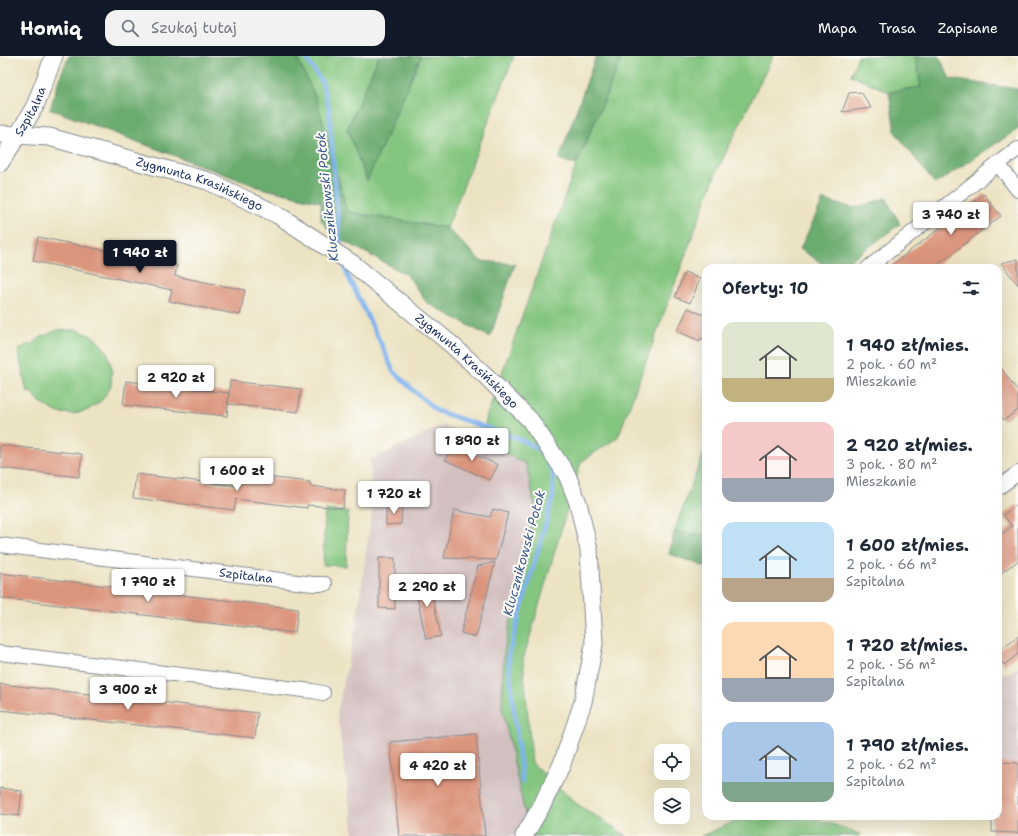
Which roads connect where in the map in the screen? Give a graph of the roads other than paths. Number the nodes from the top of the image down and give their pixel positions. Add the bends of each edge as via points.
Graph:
1 (54, 56) edge
2 (0, 134) edge
3 (18, 135) junction
4 (1018, 149) edge
5 (0, 163) edge
6 (998, 164) junction
7 (1018, 190) edge
8 (873, 264) edge
9 (1018, 473) edge
10 (1002, 485) edge
11 (0, 544) edge
12 (325, 584) dead end
13 (0, 653) edge
14 (323, 693) dead end
15 (524, 836) edge

1 - 3 street, Szpitalna via 35,106
2 - 3 street, Zygmunta Krasińskiego
3 - 5 street, Szpitalna
3 - 15 street, Zygmunta Krasińskiego via 49,137 208,181 278,215 359,269 452,345 530,420 567,475 578,503 589,550 594,644 583,702 562,764
4 - 6 street
6 - 7 street
6 - 8 street
9 - 10 street
11 - 12 street, Szpitalna
13 - 14 street

